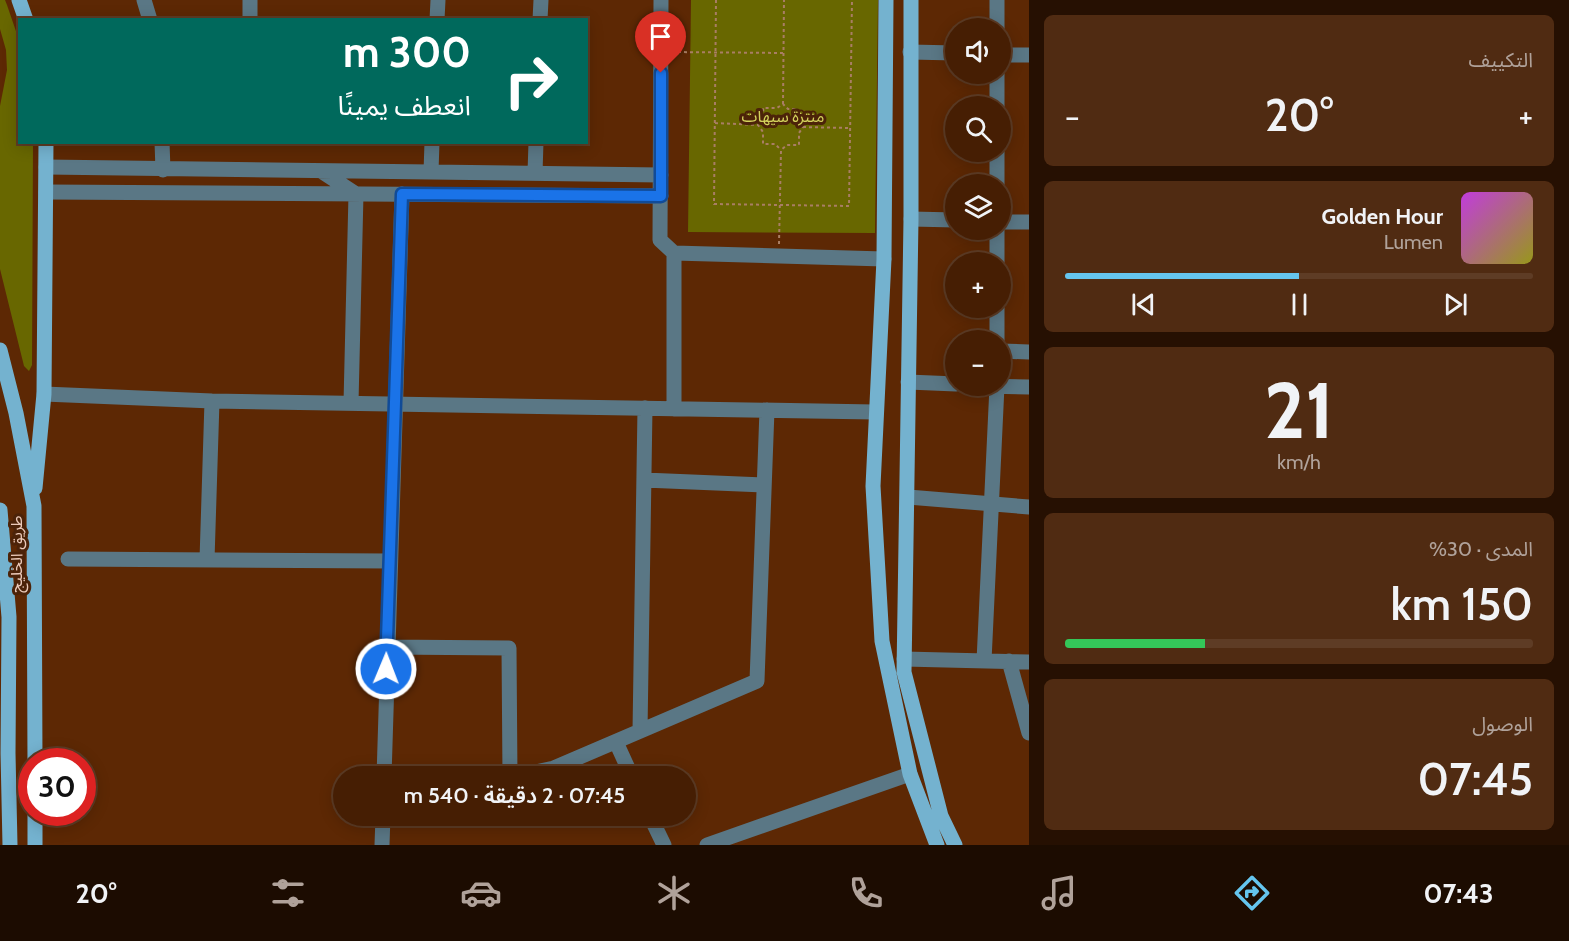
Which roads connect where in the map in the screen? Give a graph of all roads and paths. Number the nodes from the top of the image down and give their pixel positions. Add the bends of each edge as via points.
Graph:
1 (19, 0) edge
2 (144, 0) edge
3 (250, 0) edge
4 (438, 0) edge
5 (541, 0) edge
6 (661, 0) edge
7 (716, 0) edge
8 (784, 0) edge
9 (852, 0) edge
10 (886, 0) edge
11 (911, 0) edge
12 (997, 0) edge
13 (25, 18) edge
14 (149, 18) edge
15 (250, 18) edge
16 (437, 18) edge
17 (540, 18) edge
18 (997, 18) edge
19 (661, 52) junction
20 (716, 52) junction
21 (910, 52) junction
22 (783, 53) junction
23 (945, 53) edge
24 (1011, 55) edge
25 (1029, 55) edge
26 (783, 104) junction
27 (715, 123) junction
28 (758, 125) junction
29 (803, 127) junction
30 (850, 128) junction
31 (46, 144) edge
32 (162, 144) edge
33 (432, 144) edge
34 (536, 144) edge
35 (781, 150) junction
36 (46, 167) junction
37 (164, 170) junction
38 (321, 171) junction
39 (431, 172) junction
40 (535, 174) junction
41 (661, 175) junction
42 (46, 192) junction
43 (356, 194) junction
44 (402, 194) junction
45 (661, 196) junction
46 (780, 205) junction
47 (911, 219) junction
48 (945, 220) edge
49 (1011, 222) edge
50 (1029, 222) edge
51 (674, 253) junction
52 (779, 255) junction
53 (884, 259) junction
54 (0, 350) edge
55 (1011, 351) edge
56 (1029, 352) edge
57 (908, 382) junction
58 (945, 384) edge
59 (1011, 386) edge
60 (1029, 387) edge
61 (44, 394) junction
62 (996, 396) edge
63 (212, 400) junction
64 (351, 403) junction
65 (395, 404) junction
66 (645, 408) junction
67 (674, 409) junction
68 (767, 410) junction
69 (875, 412) junction
70 (644, 480) junction
71 (764, 484) junction
72 (908, 497) junction
73 (991, 504) junction
74 (34, 506) junction
75 (1029, 507) edge
76 (0, 510) edge
77 (68, 559) dead end
78 (207, 560) junction
79 (389, 561) junction
80 (387, 647) junction
81 (904, 659) junction
82 (984, 661) junction
83 (1009, 661) junction
84 (1029, 662) edge
85 (0, 686) edge
86 (640, 731) junction
87 (1029, 732) edge
88 (616, 742) junction
89 (35, 748) edge
90 (8, 753) junction
91 (384, 766) edge
92 (512, 766) edge
93 (559, 766) edge
94 (627, 766) edge
95 (910, 774) junction
96 (35, 826) edge
97 (383, 826) edge
98 (655, 826) edge
99 (10, 845) edge
100 (35, 845) edge
101 (382, 845) edge
102 (664, 845) edge
103 (707, 845) edge
104 (937, 845) edge
105 (955, 845) edge

1 - 13 main road
2 - 14 street
3 - 15 street
4 - 16 street
5 - 17 street
6 - 19 street
7 - 20 path
8 - 22 path
9 - 30 path
10 - 53 main road
11 - 21 main road
12 - 18 street
19 - 20 path
19 - 41 street
20 - 22 path
20 - 27 path
21 - 23 street
21 - 47 main road
22 - 26 path
24 - 25 street
26 - 28 path via 763,108 764,118
26 - 29 path via 788,109 798,109 797,120
27 - 28 path
27 - 46 path via 714,204
28 - 35 path via 763,132 763,144 775,144
29 - 30 path
29 - 35 path via 799,145 787,145
30 - 46 path via 849,206
31 - 36 main road
32 - 37 street
33 - 39 street
34 - 40 street
35 - 46 path
36 - 37 street
36 - 42 main road
37 - 38 street
38 - 39 street
38 - 43 street
39 - 40 street
40 - 41 street
41 - 45 street
42 - 43 street
42 - 61 main road
43 - 44 street
43 - 64 street
44 - 45 street
44 - 65 street
45 - 51 street via 660,240
46 - 52 path
47 - 48 street
47 - 57 main road
49 - 50 street
51 - 52 street
51 - 67 street
52 - 53 street
53 - 69 main road
54 - 74 main road, طريق الخليج
55 - 56 street
57 - 58 street
57 - 72 main road
59 - 60 street
61 - 63 street
61 - 74 main road
62 - 73 street
63 - 64 street
63 - 78 street
64 - 65 street
65 - 66 street
65 - 79 street
66 - 67 street
66 - 70 street
67 - 68 street
68 - 69 street
68 - 71 street
69 - 95 main road via 873,486 882,641
70 - 71 street
70 - 86 street
71 - 86 street via 757,681
72 - 73 street
72 - 81 main road
73 - 75 street
73 - 82 street
74 - 89 main road, طريق الخليج
76 - 90 main road, طريق الخليج via 9,617
77 - 78 street
78 - 79 street
79 - 80 street
80 - 91 street
80 - 92 street via 508,648
81 - 82 street
81 - 105 main road via 923,754 941,816
82 - 83 street
83 - 84 street
83 - 87 street
85 - 90 main road
86 - 88 street
88 - 93 street
88 - 94 street
90 - 99 main road, طريق الخليج
95 - 103 street
95 - 104 main road
96 - 100 main road
97 - 101 street
98 - 102 street

